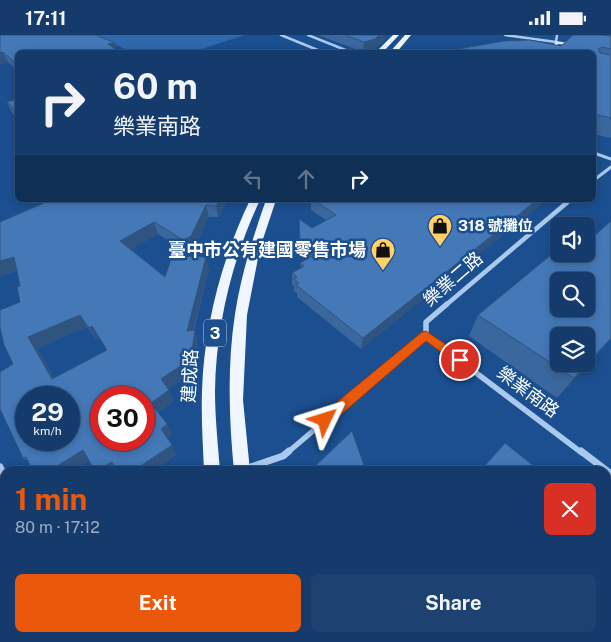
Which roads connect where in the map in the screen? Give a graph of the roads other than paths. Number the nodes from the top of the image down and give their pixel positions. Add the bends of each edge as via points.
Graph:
1 (281, 35) edge
2 (310, 35) edge
3 (396, 35) edge
4 (408, 35) edge
5 (505, 35) edge
6 (557, 35) edge
7 (556, 43) junction
8 (585, 46) edge
9 (318, 50) edge
10 (346, 50) edge
11 (381, 50) edge
12 (395, 50) edge
13 (554, 50) edge
14 (596, 154) edge
15 (611, 159) edge
16 (611, 167) edge
17 (596, 178) edge
18 (254, 202) edge
19 (270, 202) edge
20 (568, 202) edge
21 (426, 335) junction
22 (212, 466) edge
23 (242, 466) edge
24 (254, 466) edge
25 (600, 466) edge

1 - 9 street
2 - 10 street
3 - 11 main road
4 - 12 main road
5 - 7 street
6 - 7 street
7 - 8 main road
7 - 13 main road
14 - 15 street
16 - 17 street
18 - 22 main road, 建成路 / 3 via 230,266 216,319 208,381
19 - 23 main road, 3 via 255,248 242,315 236,400
20 - 21 street, 樂業二路 via 426,322
21 - 24 street, 樂業二路 via 283,456
21 - 25 street, 樂業南路

